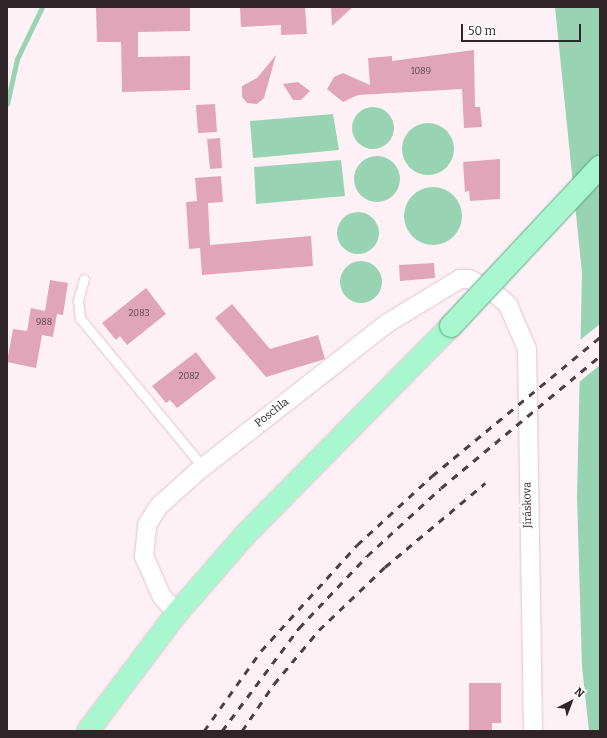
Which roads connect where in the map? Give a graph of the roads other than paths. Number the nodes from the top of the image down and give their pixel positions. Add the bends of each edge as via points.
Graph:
1 (600, 167) edge
2 (84, 279) dead end
3 (491, 290) joint
4 (203, 467) junction
5 (177, 613) junction
6 (88, 731) edge
7 (532, 731) edge

1 - 5 main road, bridge via 451,326 245,535
2 - 4 lane via 78,300 80,318
3 - 4 street, Poschla via 469,279 460,279 400,316
3 - 7 street, Jiráskova via 517,319 527,349
4 - 5 street, Poschla via 159,506 143,539 150,575 162,597
5 - 6 main road

